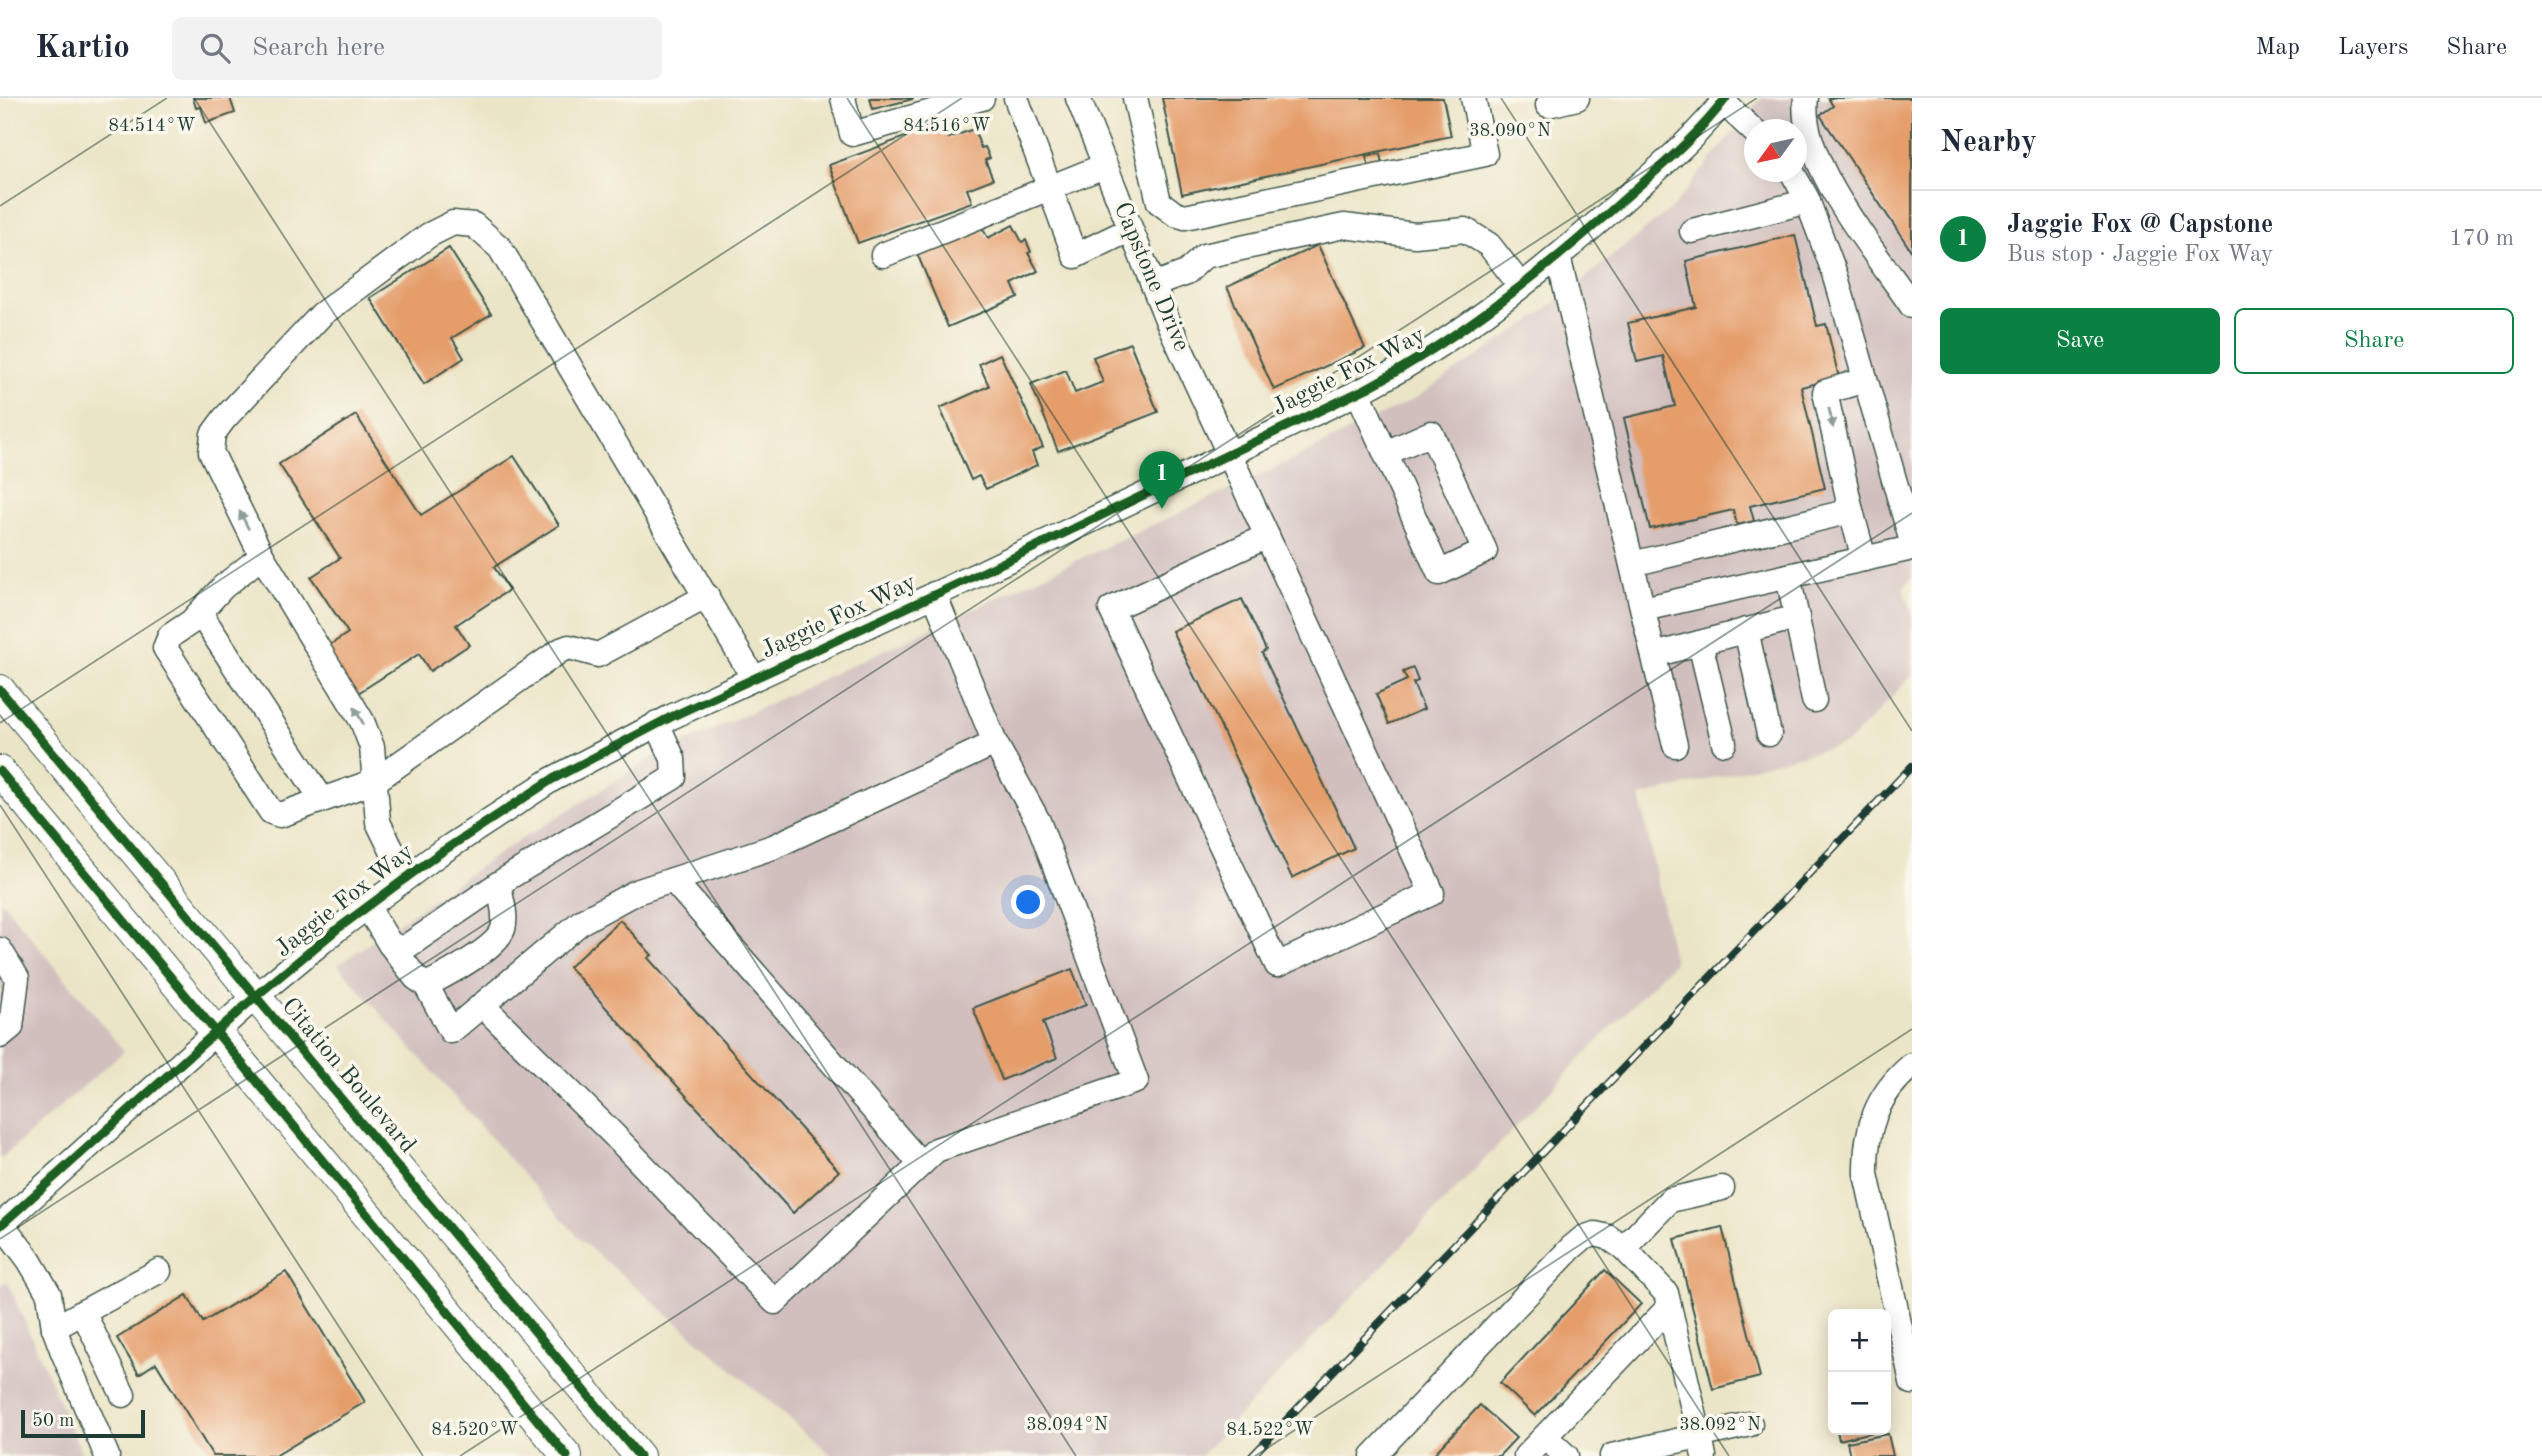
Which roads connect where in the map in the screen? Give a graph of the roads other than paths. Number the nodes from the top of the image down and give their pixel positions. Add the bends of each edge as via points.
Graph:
1 (844, 98) edge
2 (982, 98) edge
3 (1016, 98) edge
4 (1078, 98) edge
5 (1136, 98) edge
6 (1474, 98) edge
7 (1577, 98) edge
8 (1806, 98) edge
9 (1725, 100) edge
10 (1548, 105) dead end
11 (1744, 120) edge
12 (1104, 166) junction
13 (1798, 182) edge
14 (1049, 186) junction
15 (1808, 201) junction
16 (1129, 230) junction
17 (1692, 231) dead end
18 (883, 254) dead end
19 (1559, 256) junction
20 (1153, 285) junction
21 (1521, 286) junction
22 (1912, 306) edge
23 (1865, 380) junction
24 (1359, 392) junction
25 (1230, 453) junction
26 (1386, 453) junction
27 (1851, 511) junction
28 (1267, 536) junction
29 (1912, 542) edge
30 (1912, 548) edge
31 (262, 556) junction
32 (1864, 559) junction
33 (1632, 564) junction
34 (1788, 576) junction
35 (934, 594) junction
36 (707, 596) junction
37 (1643, 609) junction
38 (200, 613) junction
39 (1797, 617) junction
40 (1746, 630) junction
41 (1700, 643) junction
42 (1654, 655) junction
43 (753, 677) junction
44 (0, 690) edge
45 (1814, 700) dead end
46 (657, 723) junction
47 (1769, 734) dead end
48 (995, 743) junction
49 (1724, 743) dead end
50 (1675, 745) dead end
51 (0, 771) edge
52 (375, 781) junction
53 (321, 799) junction
54 (405, 877) junction
55 (673, 880) junction
56 (498, 884) junction
57 (367, 906) junction
58 (390, 944) junction
59 (0, 950) edge
60 (426, 985) junction
61 (256, 996) junction
62 (482, 1005) junction
63 (215, 1034) junction
64 (0, 1037) edge
65 (1912, 1065) edge
66 (921, 1164) junction
67 (1722, 1188) dead end
68 (1, 1225) edge
69 (1624, 1248) junction
70 (159, 1271) dead end
71 (1669, 1307) junction
72 (83, 1312) junction
73 (54, 1328) junction
74 (1912, 1382) edge
75 (123, 1395) dead end
76 (1750, 1424) dead end
77 (1545, 1437) junction
78 (1702, 1446) edge
79 (107, 1456) edge
80 (567, 1456) edge
81 (639, 1456) edge
82 (1373, 1456) edge
83 (1527, 1456) edge
84 (1566, 1456) edge
85 (1612, 1456) edge

1 - 2 street via 852,134
3 - 14 street
4 - 12 street, Capstone Drive
5 - 6 street via 1159,202 1185,217 1485,154
7 - 10 street
8 - 22 street via 1804,114 1819,168
9 - 11 street
9 - 19 street, Jaggie Fox Way via 1677,152
12 - 14 street
12 - 16 street, Capstone Drive
13 - 15 street
14 - 16 street via 1075,256
14 - 18 street
15 - 17 street
15 - 23 street via 1836,277
16 - 20 street, Capstone Drive
19 - 21 street, Jaggie Fox Way
19 - 33 street
20 - 21 street via 1186,273 1204,256 1345,226 1415,235 1465,230 1489,245
20 - 25 street, Capstone Drive
21 - 24 street, Jaggie Fox Way via 1430,354
23 -> 27 street via 1825,392
23 - 29 street
24 - 25 street, Jaggie Fox Way
24 - 26 street
25 - 28 street, Capstone Drive
25 - 35 street, Jaggie Fox Way
26 - 26 street via 1439,573 1485,551 1430,433
27 - 32 street
27 - 33 street
28 - 28 street, Capstone Drive via 1111,609 1276,965 1432,892
30 - 32 street
31 -> 36 street via 211,452 212,434 340,299 453,223 474,225 500,248
31 - 38 street via 223,587
52 -> 31 street via 372,747 362,722
32 - 34 street
33 - 37 street
34 - 37 street
34 - 39 street
35 - 43 street, Jaggie Fox Way
35 - 48 street
36 - 43 street
36 - 52 street via 598,654 569,647 561,650
37 - 42 street
38 - 53 street
38 - 53 street via 170,636 165,648 271,812 287,815
39 - 40 street
39 - 45 street
40 - 41 street
40 - 47 street
41 - 42 street
41 - 49 street
42 - 50 street
43 - 46 street, Jaggie Fox Way
44 - 61 main road, Citation Boulevard
46 - 54 street, Jaggie Fox Way via 551,780
46 - 56 street via 673,759 674,777
48 - 55 street via 773,847
48 - 66 street via 1038,821 1136,1081 936,1150
51 - 63 main road
52 - 53 street
52 - 54 street via 378,822
54 - 57 street, Jaggie Fox Way
55 - 62 street via 636,892 581,922
55 - 66 street
56 - 58 street via 403,949
56 - 60 street via 503,932
57 - 58 street
57 - 61 street, Jaggie Fox Way
58 - 60 street
59 - 64 street via 17,978 11,1027
60 - 62 street via 451,1031
61 - 63 street, Jaggie Fox Way
61 - 81 main road, Citation Boulevard
62 - 66 street via 775,1303
63 - 68 street, Jaggie Fox Way
63 - 80 main road
65 - 74 street via 1873,1112 1865,1143 1866,1174
67 - 69 street via 1670,1200
68 - 73 street via 49,1294
69 - 71 street via 1666,1293
69 - 82 street via 1608,1237 1595,1234 1583,1238
70 - 72 street
71 - 77 street
71 - 78 street
72 - 73 street
72 - 75 street
73 - 79 street
76 - 78 street
77 - 83 street
77 - 84 street
78 - 85 street

